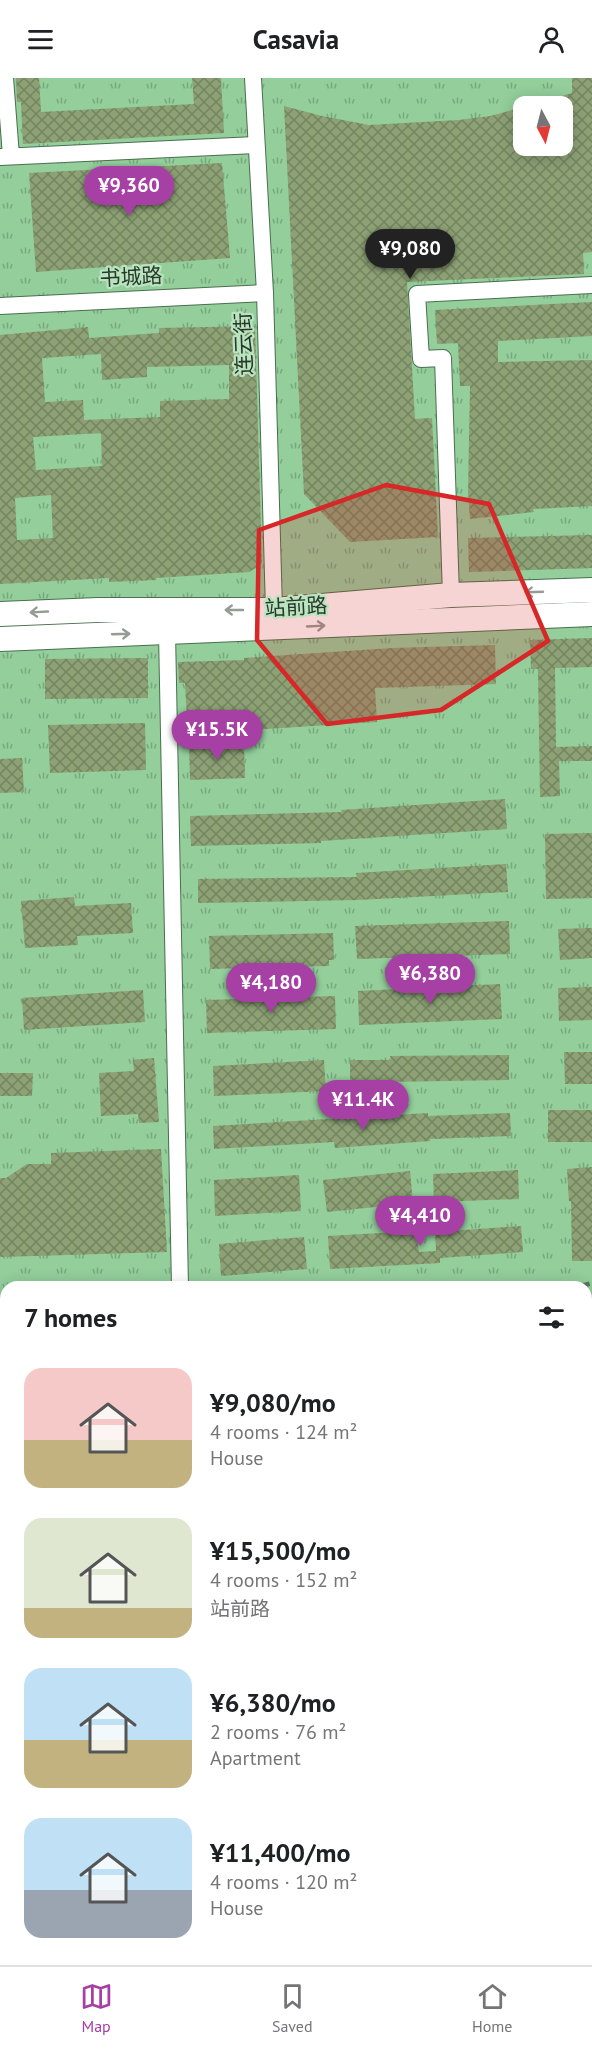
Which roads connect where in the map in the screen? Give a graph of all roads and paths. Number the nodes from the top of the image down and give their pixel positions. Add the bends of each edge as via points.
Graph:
1 (5, 78) edge
2 (254, 78) edge
3 (256, 145) junction
4 (5, 156) edge
5 (592, 285) edge
6 (265, 293) junction
7 (0, 306) edge
8 (592, 590) edge
9 (451, 595) junction
10 (274, 610) junction
11 (0, 614) edge
12 (592, 614) edge
13 (167, 633) junction
14 (0, 639) edge
15 (180, 1281) edge

1 - 4 street
2 - 3 street, 连云街
3 - 4 street
3 - 6 street, 连云街
5 - 9 street via 417,294 421,359 443,358
6 - 7 street, 书城路
6 - 10 street, 连云街
8 -> 9 main road, 站前路
9 - 10 main road, 站前路
10 -> 11 main road, 站前路 via 98,609
13 -> 12 main road, 站前路
14 -> 13 main road, 站前路
13 - 15 street

